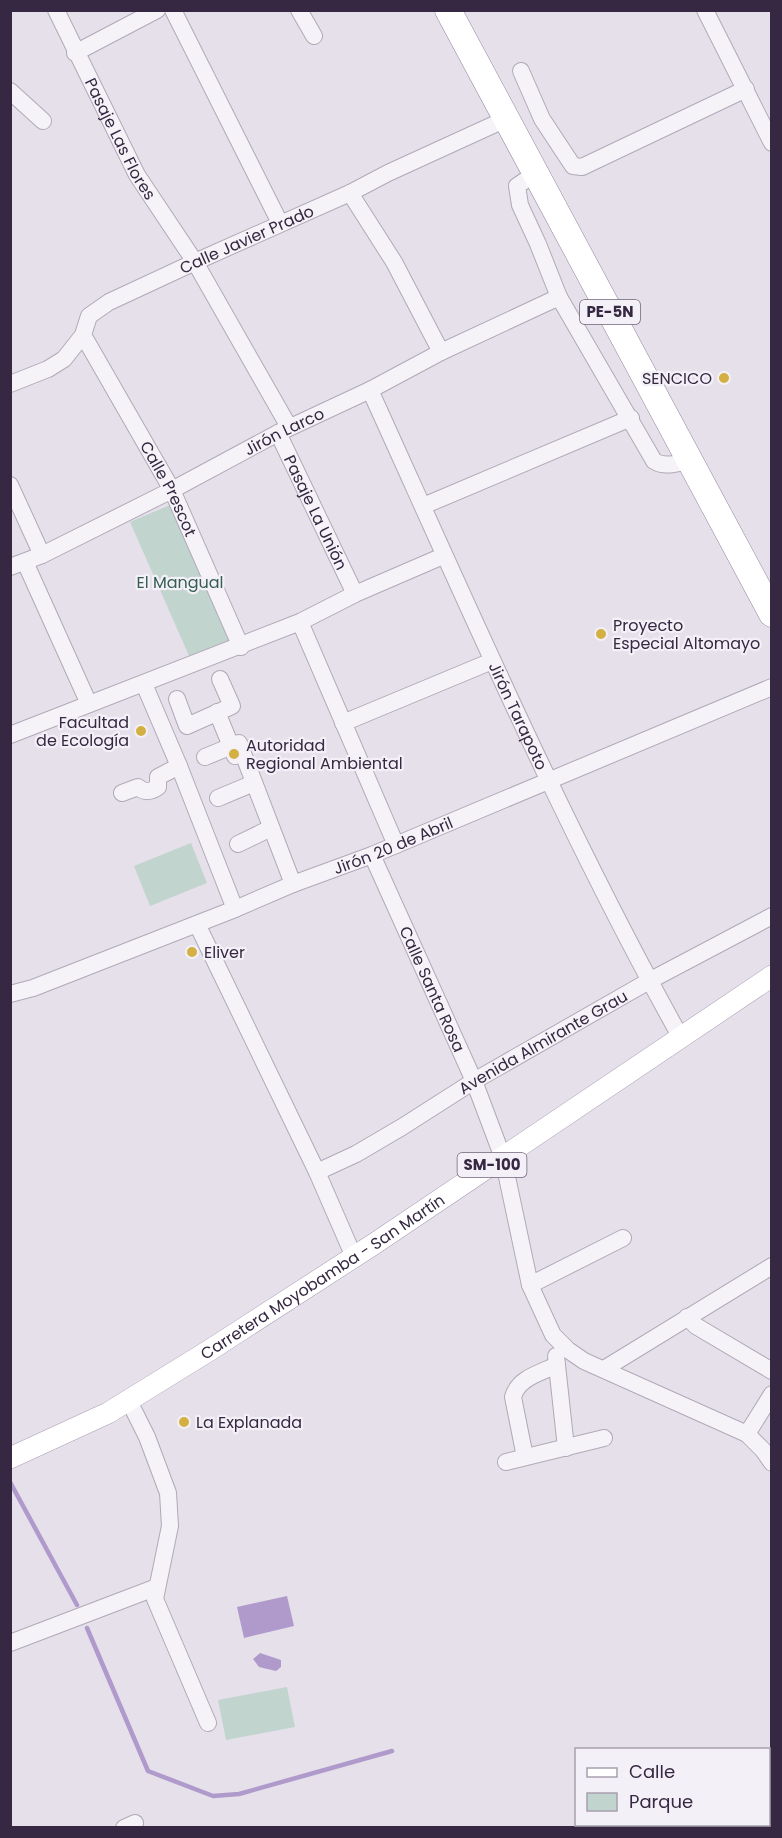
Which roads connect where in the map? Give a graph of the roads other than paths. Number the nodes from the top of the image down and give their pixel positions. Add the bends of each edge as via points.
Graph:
1 (56, 10) edge
2 (157, 10) edge
3 (173, 10) edge
4 (299, 10) edge
5 (448, 10) edge
6 (705, 10) edge
7 (314, 36) dead end
8 (75, 53) junction
9 (521, 70) dead end
10 (746, 89) junction
11 (10, 92) edge
12 (542, 119) junction
13 (43, 122) dead end
14 (510, 126) junction
15 (771, 143) edge
16 (536, 173) junction
17 (350, 193) junction
18 (280, 223) junction
19 (195, 261) junction
20 (559, 297) junction
21 (83, 334) junction
22 (441, 352) junction
23 (10, 384) edge
24 (370, 390) junction
25 (631, 418) junction
26 (284, 430) junction
27 (689, 461) junction
28 (10, 485) edge
29 (172, 490) junction
30 (423, 506) junction
31 (42, 555) junction
32 (443, 556) junction
33 (18, 564) edge
34 (355, 594) junction
35 (771, 614) edge
36 (300, 622) junction
37 (241, 647) junction
38 (492, 661) junction
39 (220, 679) dead end
40 (144, 684) junction
41 (771, 687) edge
42 (177, 699) dead end
43 (89, 704) junction
44 (217, 712) junction
45 (343, 723) junction
46 (10, 735) edge
47 (235, 745) junction
48 (205, 757) dead end
49 (179, 766) junction
50 (549, 782) junction
51 (251, 784) junction
52 (122, 793) dead end
53 (218, 798) dead end
54 (268, 830) junction
55 (238, 844) dead end
56 (396, 845) junction
57 (372, 855) junction
58 (271, 856) dead end
59 (292, 884) junction
60 (235, 909) junction
61 (771, 916) edge
62 (197, 924) junction
63 (771, 976) edge
64 (649, 981) junction
65 (10, 994) edge
66 (681, 1038) junction
67 (474, 1081) junction
68 (502, 1158) junction
69 (317, 1172) junction
70 (623, 1238) dead end
71 (354, 1257) junction
72 (771, 1266) edge
73 (530, 1286) junction
74 (687, 1317) junction
75 (553, 1335) junction
76 (557, 1365) junction
77 (604, 1369) junction
78 (771, 1371) edge
79 (771, 1394) edge
80 (129, 1401) junction
81 (747, 1434) junction
82 (604, 1438) dead end
83 (566, 1448) junction
84 (12, 1454) edge
85 (525, 1457) junction
86 (506, 1462) dead end
87 (771, 1463) edge
88 (157, 1587) junction
89 (10, 1642) edge
90 (208, 1723) dead end

1 - 8 street, Pasaje Las Flores
2 - 8 street
3 - 18 street
4 - 7 street
5 - 14 highway, PE-5N
6 - 10 street
8 - 19 street, Pasaje Las Flores via 137,176
9 - 12 street
10 - 12 street via 582,167 573,166
10 - 15 street
11 - 13 street
12 - 14 street, Calle Javier Prado
14 - 16 highway, PE-5N
14 - 17 street, Calle Javier Prado via 388,173
16 - 20 street via 516,190
16 - 27 highway, PE-5N
17 - 18 street, Calle Javier Prado
17 - 22 street via 394,262
18 - 19 street, Calle Javier Prado
19 - 21 street, Calle Javier Prado via 109,302 89,316
19 - 26 street, Pasaje Las Flores
20 - 22 street, Jirón Larco
20 - 25 street
21 - 23 street, Calle Javier Prado via 64,359
21 - 29 street, Calle Prescot
22 - 24 street, Jirón Larco
24 - 26 street, Jirón Larco
24 - 30 street, Jirón Tarapoto
25 - 27 street via 658,464
25 - 30 street
26 - 29 street, Jirón Larco
26 - 34 street, Pasaje La Unión
27 - 35 highway, PE-5N
28 - 31 street
29 - 31 street, Jirón Larco
29 - 37 street, Calle Prescot
30 - 32 street, Jirón Tarapoto
31 - 33 street, Jirón Larco
32 - 34 street
32 - 38 street, Jirón Tarapoto
33 - 43 street
34 - 36 street
36 - 37 street
36 - 45 street
37 - 40 street
38 - 45 street
38 - 50 street, Jirón Tarapoto
39 - 44 street via 232,706
40 - 43 street
40 - 49 street
41 - 50 street, Jirón 20 de Abril
42 - 44 street via 187,726
43 - 46 street
44 - 47 street
45 - 56 street
47 - 48 street
47 - 51 street
49 - 52 street via 158,777 158,787 153,791 138,787
49 - 60 street
50 - 56 street, Jirón 20 de Abril
50 - 64 street, Jirón Tarapoto
51 - 53 street
51 - 54 street
54 - 55 street
54 - 58 street via 274,855
54 - 59 street
56 - 57 street, Jirón 20 de Abril
57 - 59 street, Jirón 20 de Abril
57 - 67 street, Calle Santa Rosa
59 - 60 street, Jirón 20 de Abril
60 - 62 street, Jirón 20 de Abril
61 - 64 street, Avenida Almirante Grau
62 - 65 street, Jirón 20 de Abril
62 - 69 street
63 - 66 main road, Carretera Moyobamba - San Martín / SM-100
64 - 66 street, Jirón Tarapoto
64 - 67 street, Avenida Almirante Grau
66 - 68 main road, Carretera Moyobamba - San Martín / SM-100
67 - 68 street, Calle Santa Rosa
67 - 69 street, Avenida Almirante Grau via 356,1154
68 - 71 main road, Carretera Moyobamba - San Martín / SM-100
68 - 73 street, Calle Santa Rosa
69 - 71 street
70 - 73 street
71 - 80 main road, Carretera Moyobamba - San Martín / SM-100
72 - 74 street
73 - 75 street, Calle Santa Rosa
74 - 77 street
74 - 78 street
75 - 76 street
75 - 77 street via 584,1361
76 - 83 street
76 - 85 street via 515,1388 513,1397
77 - 81 street
79 - 81 street
80 - 84 main road, Carretera Moyobamba - San Martín / SM-100
80 - 88 street via 168,1494 170,1526
81 - 87 street
82 - 83 street
83 - 85 street
85 - 86 street
88 - 89 street
88 - 90 street via 157,1603

